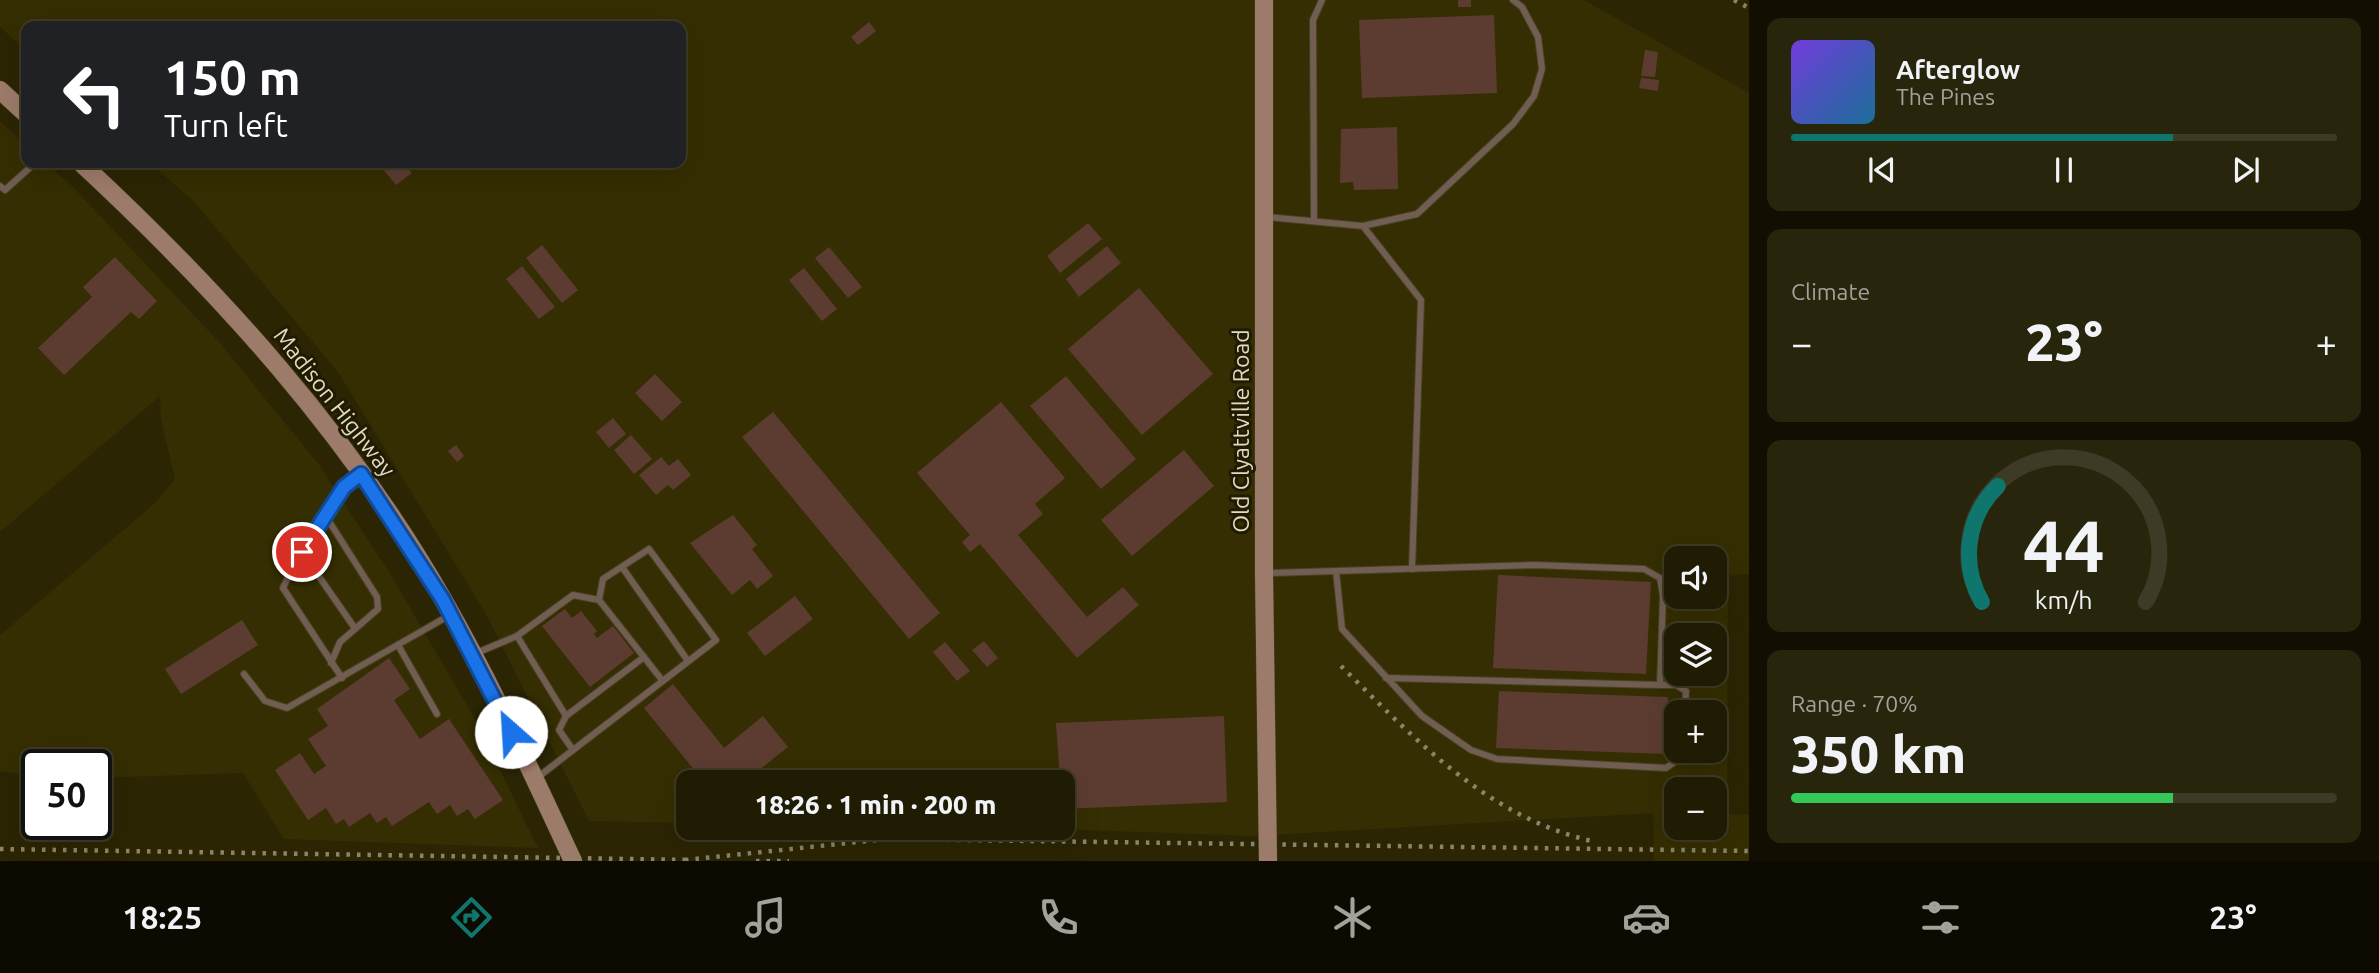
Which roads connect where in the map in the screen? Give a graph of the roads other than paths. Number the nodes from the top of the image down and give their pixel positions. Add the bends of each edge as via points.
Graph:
1 (1264, 0) edge
2 (1322, 0) edge
3 (1513, 0) edge
4 (0, 90) edge
5 (21, 109) edge
6 (29, 168) edge
7 (86, 168) edge
8 (0, 186) edge
9 (1264, 216) junction
10 (1314, 221) junction
11 (1363, 226) junction
12 (361, 474) junction
13 (326, 515) junction
14 (302, 552) junction
15 (622, 567) junction
16 (1412, 569) junction
17 (1336, 571) junction
18 (1264, 573) junction
19 (598, 600) junction
20 (451, 614) junction
21 (354, 627) junction
22 (517, 636) junction
23 (398, 645) junction
24 (472, 654) junction
25 (644, 657) junction
26 (688, 661) junction
27 (331, 663) junction
28 (244, 674) dead end
29 (342, 678) junction
30 (1385, 678) junction
31 (662, 680) junction
32 (1660, 685) junction
33 (1686, 700) edge
34 (437, 714) dead end
35 (566, 716) junction
36 (572, 750) junction
37 (1674, 763) edge
38 (534, 780) junction
39 (573, 861) edge
40 (1268, 861) edge

1 - 9 main road, Old Clyattville Road
2 - 10 lane via 1313,20
3 - 11 lane via 1522,7 1538,37 1542,69 1534,96 1513,124 1417,214
4 - 5 main road
6 - 8 lane via 5,190
7 - 12 main road, Madison Highway via 222,301 307,400
9 - 10 lane
9 - 18 main road, Old Clyattville Road
10 - 11 lane
11 - 16 lane via 1421,300
12 - 13 lane via 344,487
12 - 20 main road, Madison Highway
13 - 14 lane
13 - 21 lane via 377,597 378,609
14 - 21 lane
14 - 27 lane via 284,588
15 - 19 lane via 603,579
15 - 26 lane
15 - 26 lane via 649,549 716,640
16 - 17 lane
16 - 32 lane via 1536,565 1644,569 1660,578 1663,596
17 - 18 lane
17 - 30 lane via 1342,629
18 - 40 main road, Old Clyattville Road
19 - 22 lane via 573,595
19 - 25 lane
20 - 23 lane
20 - 24 main road, Madison Highway
21 - 27 lane via 340,642
22 - 24 lane
22 - 35 lane
23 - 29 lane
23 - 34 lane
24 - 38 main road, Madison Highway
25 - 31 lane
25 - 35 lane
26 - 31 lane
27 - 29 lane
28 - 29 lane via 265,701 287,708
30 - 32 lane
30 - 37 lane via 1422,716 1471,750 1497,759 1666,768
31 - 36 lane
32 - 33 lane via 1676,685 1686,691
35 - 36 lane via 559,730
36 - 38 lane
38 - 39 main road, Madison Highway

